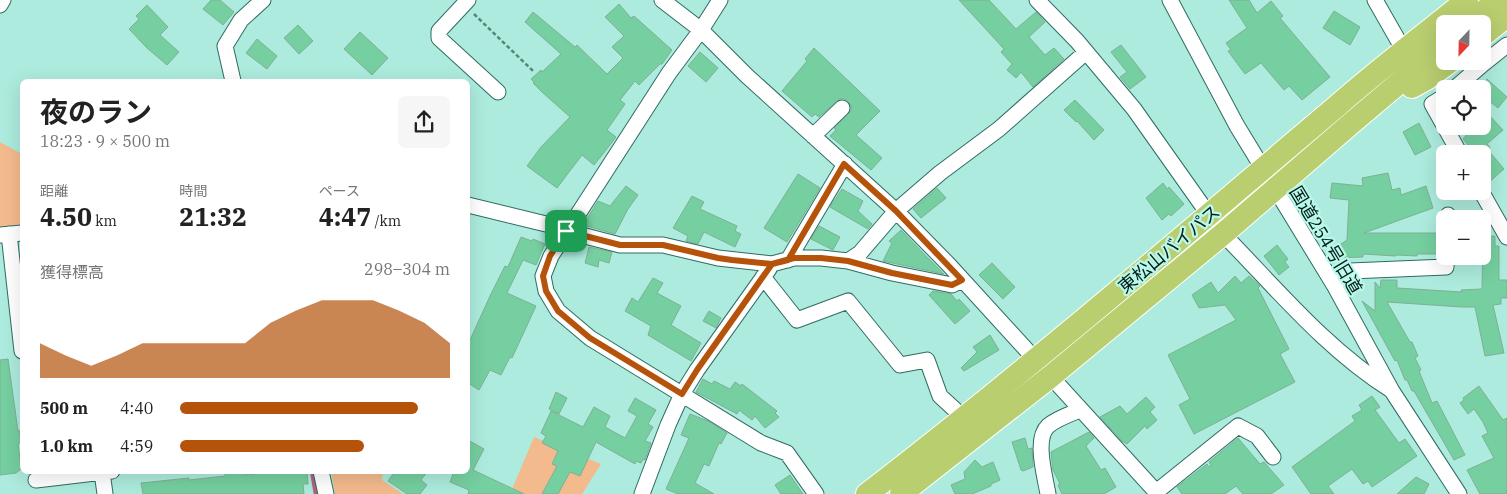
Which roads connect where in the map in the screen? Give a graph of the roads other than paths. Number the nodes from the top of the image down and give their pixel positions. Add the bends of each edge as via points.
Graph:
1 (3, 0) edge
2 (263, 0) edge
3 (662, 0) edge
4 (720, 0) edge
5 (1037, 0) edge
6 (1170, 0) edge
7 (1375, 0) edge
8 (1443, 0) edge
9 (1467, 0) edge
10 (1497, 0) edge
11 (464, 1) edge
12 (0, 5) edge
13 (1480, 15) edge
14 (1507, 16) edge
15 (1491, 29) edge
16 (701, 30) junction
17 (1399, 42) junction
18 (1507, 44) edge
19 (1086, 52) junction
20 (1436, 52) edge
21 (1491, 56) edge
22 (1439, 70) edge
23 (1474, 70) edge
24 (232, 79) edge
25 (1464, 80) edge
26 (498, 92) dead end
27 (1436, 102) edge
28 (1338, 104) junction
29 (842, 108) dead end
30 (1436, 111) edge
31 (1354, 121) junction
32 (813, 136) junction
33 (844, 164) junction
34 (1262, 170) junction
35 (1275, 191) junction
36 (1486, 200) edge
37 (470, 205) edge
38 (896, 211) junction
39 (1209, 215) junction
40 (566, 231) junction
41 (11, 234) edge
42 (1223, 234) junction
43 (1507, 237) edge
44 (788, 260) junction
45 (848, 261) junction
46 (772, 264) junction
47 (1446, 265) edge
48 (763, 277) junction
49 (962, 280) junction
50 (1334, 285) junction
51 (20, 323) edge
52 (1035, 360) junction
53 (1050, 377) junction
54 (1392, 391) junction
55 (682, 394) junction
56 (1080, 410) junction
57 (964, 418) junction
58 (1273, 457) dead end
59 (93, 474) edge
60 (107, 474) edge
61 (322, 474) edge
62 (37, 482) edge
63 (1157, 493) edge
64 (105, 494) edge
65 (326, 494) edge
66 (642, 494) edge
67 (816, 494) edge
68 (867, 494) edge
69 (902, 494) edge
70 (1048, 494) edge
71 (1459, 494) edge

1 - 12 street
2 - 24 street via 241,20 224,46
3 - 16 street
4 - 16 street
5 - 19 street
6 - 34 street, 国道254号旧道
7 - 17 street
8 - 17 highway
9 - 28 highway, 東松山バイパス
10 - 13 highway
11 - 26 street via 440,31 439,38
14 - 15 highway
16 - 32 street
16 - 40 street via 669,72
17 - 28 highway
18 - 21 street
19 - 38 street via 999,129
19 - 39 street via 1134,109
20 - 31 highway, 東松山バイパス
22 - 31 highway
23 - 25 street
27 - 30 street via 1432,104
28 - 34 highway, 東松山バイパス
29 - 32 street
31 - 35 highway, 東松山バイパス
32 - 33 street
33 - 38 street
33 - 44 street
34 - 35 street, 国道254号旧道
34 - 39 highway, 東松山バイパス
35 - 42 highway, 東松山バイパス
35 - 50 street, 国道254号旧道
36 - 43 street
37 - 40 street
38 - 45 street via 860,253
38 - 49 street
39 - 52 highway, 東松山バイパス
40 - 46 street via 620,245 663,245 718,258
40 - 55 street via 550,256 543,276 546,291 558,311 590,338
41 - 51 street
42 - 53 highway, 東松山バイパス
42 - 54 street via 1308,323 1364,373
44 - 45 street via 821,258
44 - 46 street
45 - 49 street via 952,285
46 - 48 street
47 - 50 street via 1350,271
48 - 55 street
48 - 57 street via 797,320 848,301 900,365 927,360 940,396
49 - 52 street
50 - 54 street, 国道254号旧道
52 - 53 street
52 - 57 highway, 東松山バイパス
53 - 56 street
53 - 69 highway, 東松山バイパス
54 - 71 street, 国道254号旧道
55 - 66 street
55 - 67 street via 761,444 787,453
56 - 63 street
56 - 70 street via 1050,425 1043,433 1041,444
57 - 68 highway, 東松山バイパス
58 - 63 street via 1257,436 1238,426
59 - 62 street
60 - 64 street
61 - 65 street

